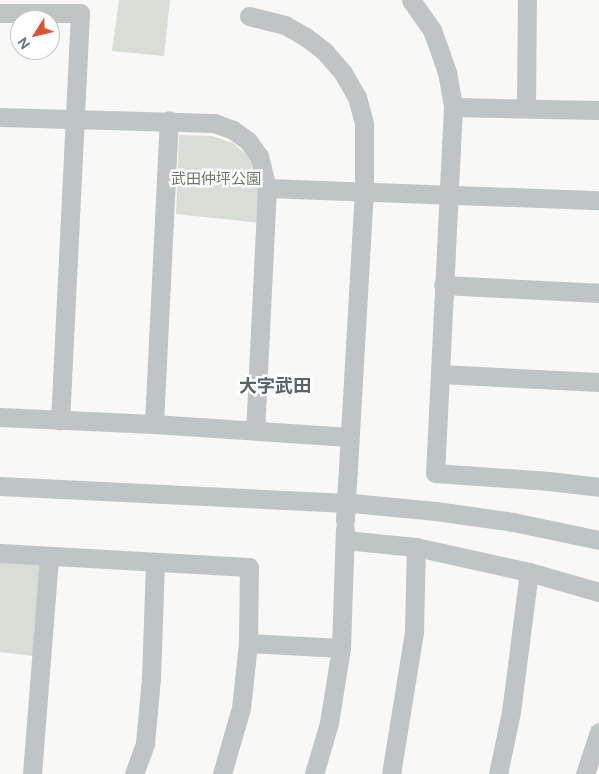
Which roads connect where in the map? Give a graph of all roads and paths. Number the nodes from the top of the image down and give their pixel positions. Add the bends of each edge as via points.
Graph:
1 (411, 0) edge
2 (527, 0) edge
3 (0, 13) edge
4 (248, 16) dead end
5 (453, 107) junction
6 (526, 107) junction
7 (599, 110) edge
8 (0, 117) edge
9 (74, 118) junction
10 (169, 120) junction
11 (267, 188) junction
12 (364, 190) junction
13 (450, 193) junction
14 (599, 200) edge
15 (443, 285) junction
16 (599, 293) edge
17 (440, 374) junction
18 (599, 382) edge
19 (0, 417) edge
20 (60, 421) junction
21 (154, 424) junction
22 (255, 430) junction
23 (349, 437) junction
24 (0, 486) edge
25 (599, 487) edge
26 (345, 540) junction
27 (599, 540) edge
28 (416, 547) junction
29 (0, 553) edge
30 (48, 557) junction
31 (155, 562) junction
32 (528, 572) junction
33 (599, 592) edge
34 (248, 643) junction
35 (341, 648) junction
36 (599, 732) edge
37 (32, 774) edge
38 (134, 774) edge
39 (222, 774) edge
40 (314, 774) edge
41 (392, 774) edge
42 (498, 774) edge
43 (585, 774) edge

1 - 5 street via 432,30 447,72
2 - 6 street
3 - 9 street via 80,13
4 - 12 street via 284,26 306,37 343,73 357,97 364,124
5 - 6 street
5 - 13 street
6 - 7 street
8 - 9 street
9 - 10 street
9 - 20 street
10 - 11 street via 214,123 233,130 248,141 258,156
10 - 21 street
11 - 12 street
11 - 22 street
12 - 13 street
12 - 23 street
13 - 14 street
13 - 15 street
15 - 16 street
15 - 17 street
17 - 18 street
17 - 25 street via 435,472
19 - 20 street
20 - 21 street
21 - 22 street
22 - 23 street
23 - 26 street, bridge
24 - 27 street via 362,504 513,522
26 - 28 street
26 - 35 street
28 - 32 street
28 - 41 street via 414,632
29 - 30 street
30 - 31 street
30 - 37 street
31 - 34 street via 249,567
31 - 38 street via 145,743
32 - 33 street
32 - 42 street via 511,712
34 - 35 street
34 - 39 street via 241,708
35 - 40 street via 329,723
36 - 43 street

